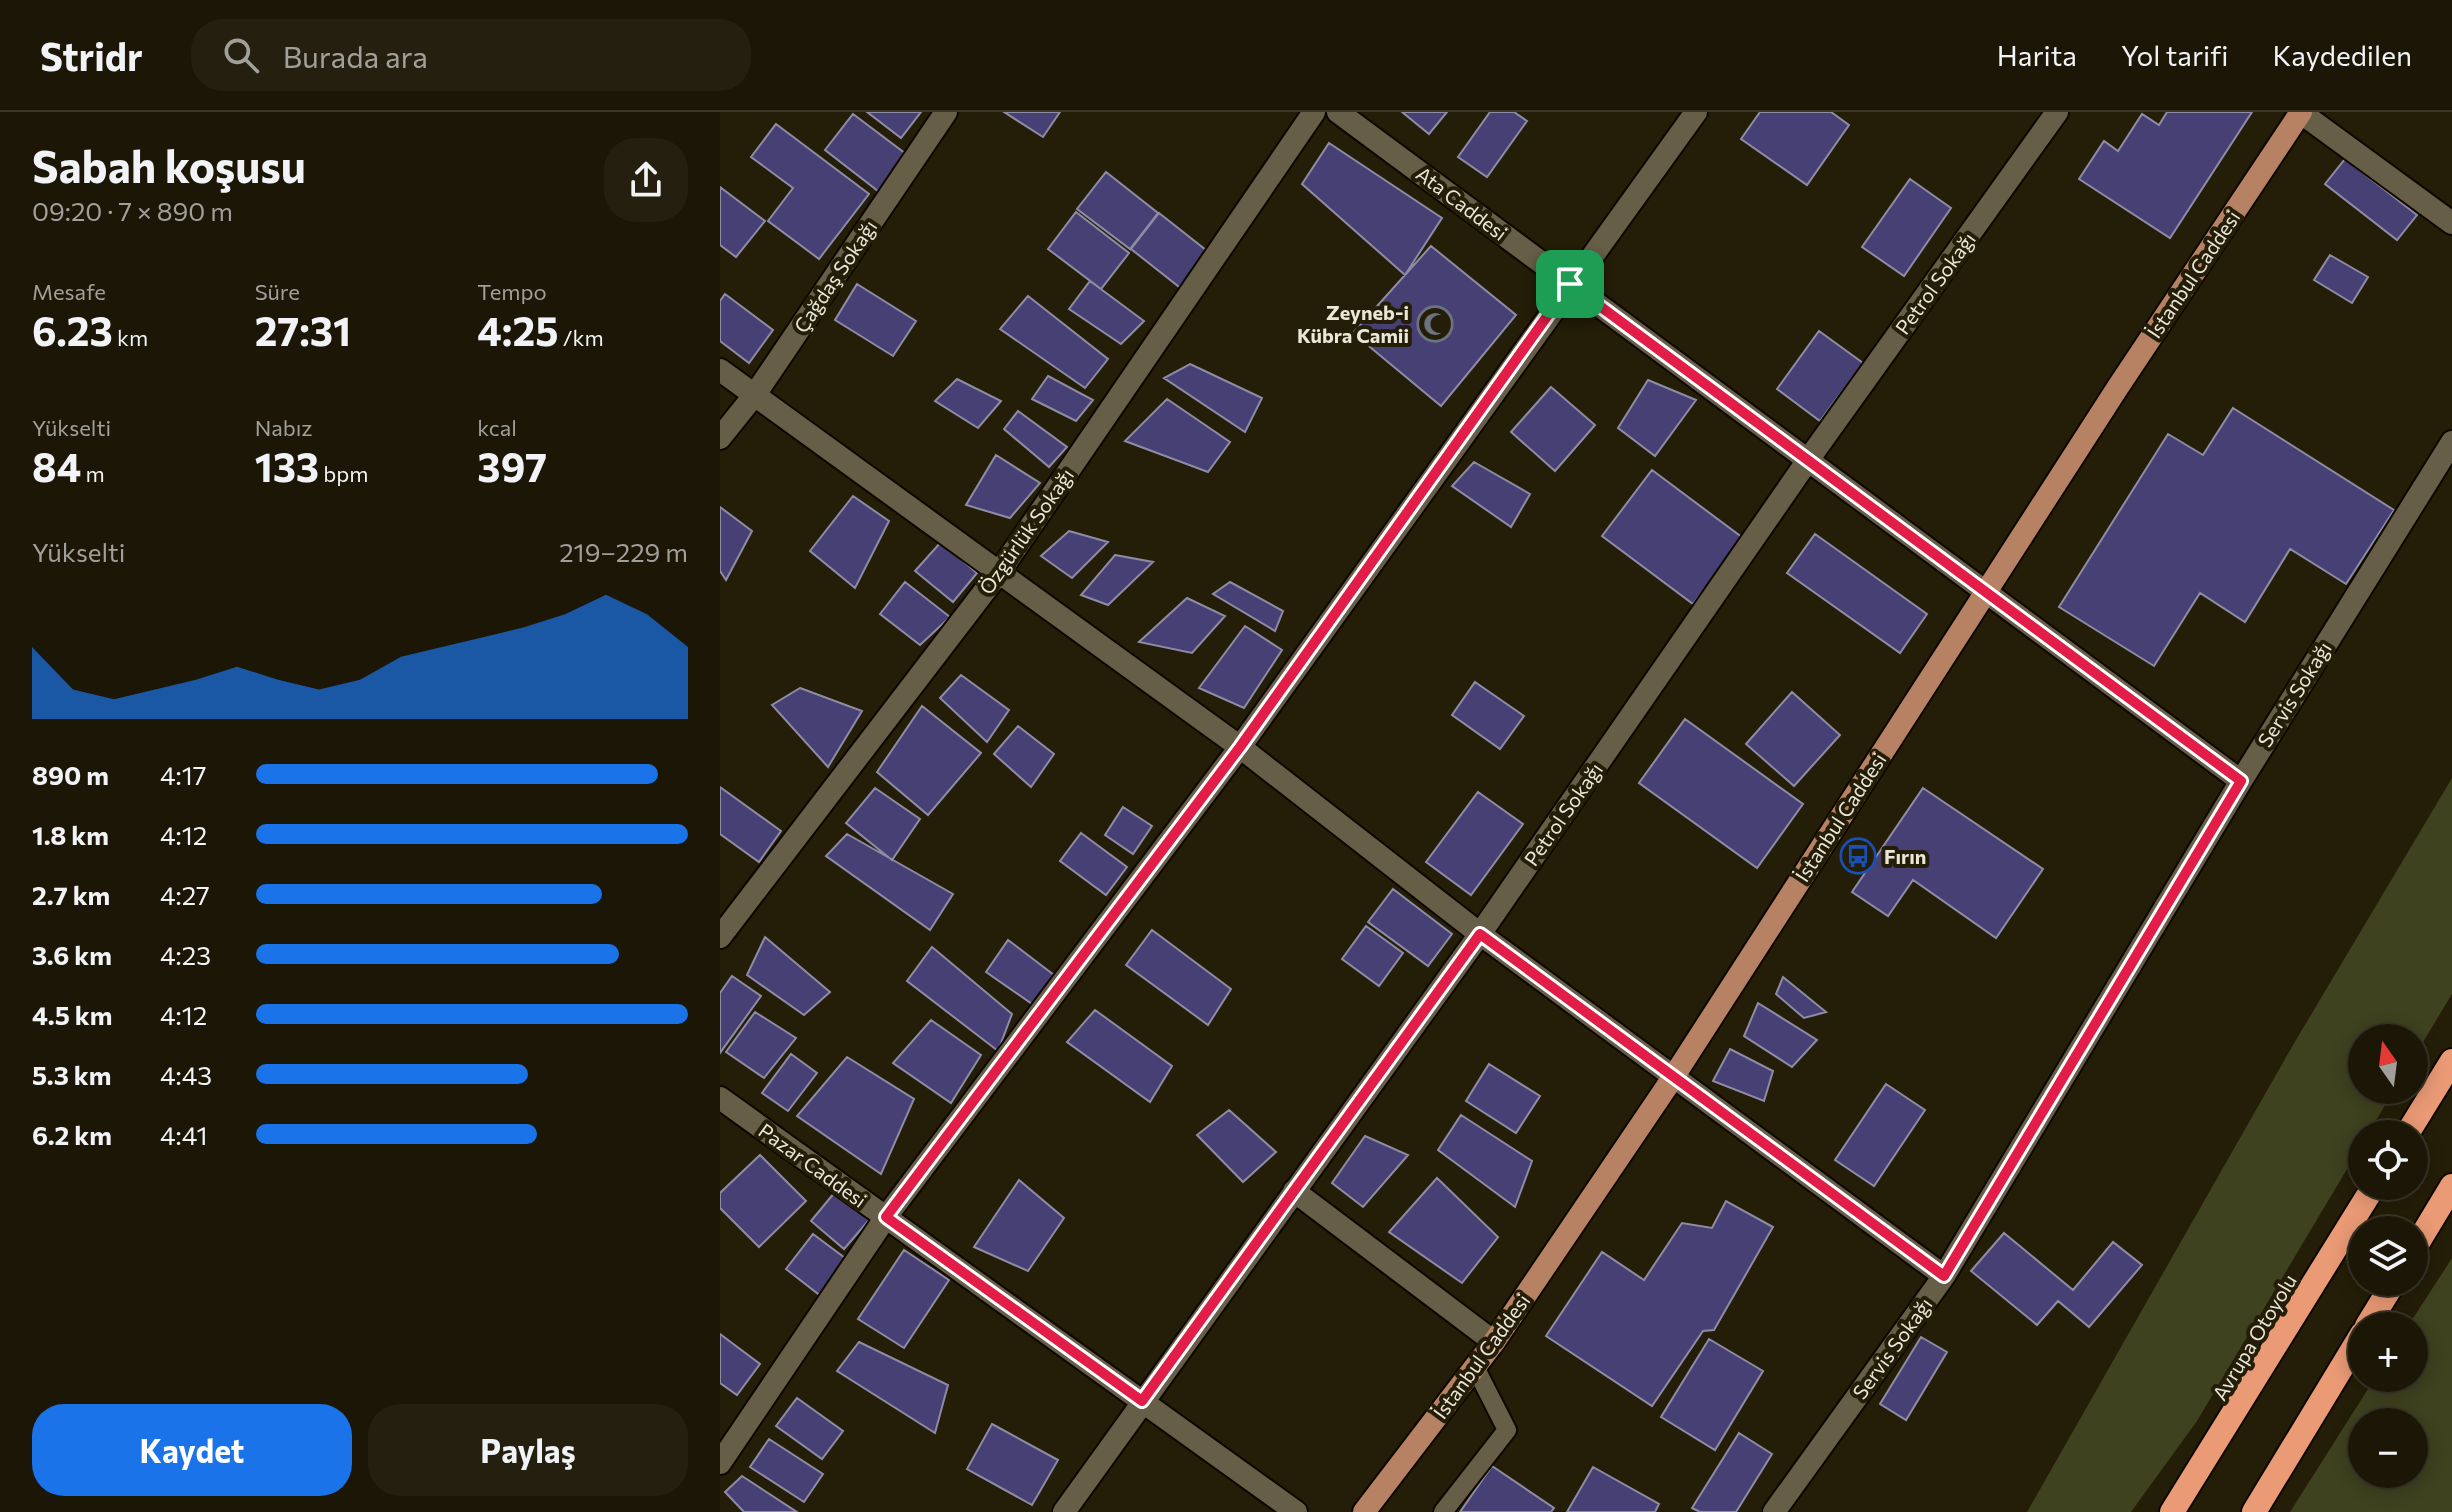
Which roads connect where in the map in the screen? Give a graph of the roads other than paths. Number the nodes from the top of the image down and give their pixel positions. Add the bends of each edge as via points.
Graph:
1 (946, 112) edge
2 (1314, 112) edge
3 (1338, 112) edge
4 (1696, 112) edge
5 (2057, 112) edge
6 (2301, 112) edge
7 (2452, 223) edge
8 (1570, 284) junction
9 (720, 370) edge
10 (756, 393) junction
11 (720, 438) edge
12 (2452, 442) edge
13 (1808, 460) junction
14 (1000, 571) junction
15 (1986, 592) junction
16 (1240, 747) junction
17 (2241, 781) junction
18 (1480, 934) junction
19 (720, 937) edge
20 (2452, 1061) edge
21 (1674, 1076) junction
22 (720, 1098) edge
23 (2416, 1120) edge
24 (2452, 1186) edge
25 (1294, 1191) junction
26 (2365, 1200) edge
27 (886, 1217) junction
28 (2428, 1226) edge
29 (1944, 1276) junction
30 (1494, 1342) junction
31 (2348, 1357) edge
32 (1475, 1367) junction
33 (1142, 1401) junction
34 (720, 1463) edge
35 (1064, 1512) edge
36 (1296, 1512) edge
37 (1364, 1512) edge
38 (1443, 1512) edge
39 (1774, 1512) edge
40 (2172, 1512) edge
41 (2254, 1512) edge

1 - 10 street, Çağdaş Sokağı
2 - 14 street, Özgürlük Sokağı
3 - 8 street, Ata Caddesi
4 - 8 street
5 - 13 street, Petrol Sokağı
6 - 7 street
6 - 15 main road, İstanbul Caddesi
8 - 13 street, Ata Caddesi
8 - 16 street
9 - 10 street
10 - 11 street, Çağdaş Sokağı
10 - 14 street
12 - 17 street, Servis Sokağı
13 - 15 street, Ata Caddesi
13 - 18 street, Petrol Sokağı
14 - 16 street
14 - 19 street, Özgürlük Sokağı
15 - 17 street, Ata Caddesi
15 - 21 main road, İstanbul Caddesi
16 - 18 street
16 - 27 street
17 - 29 street, Servis Sokağı
18 - 21 street
18 - 25 street, Petrol Sokağı
20 - 23 highway
21 - 29 street
21 - 30 main road, İstanbul Caddesi
22 - 27 street, Pazar Caddesi
24 - 28 highway
25 - 30 street
25 - 33 street, Petrol Sokağı
26 - 40 highway, Avrupa Otoyolu
27 - 33 street, Pazar Caddesi
27 - 34 street
29 - 39 street, Servis Sokağı
30 - 32 main road, İstanbul Caddesi
31 - 41 highway
32 - 37 main road, İstanbul Caddesi
32 - 38 lane via 1507,1430
33 - 35 street, Petrol Sokağı
33 - 36 street, Pazar Caddesi

